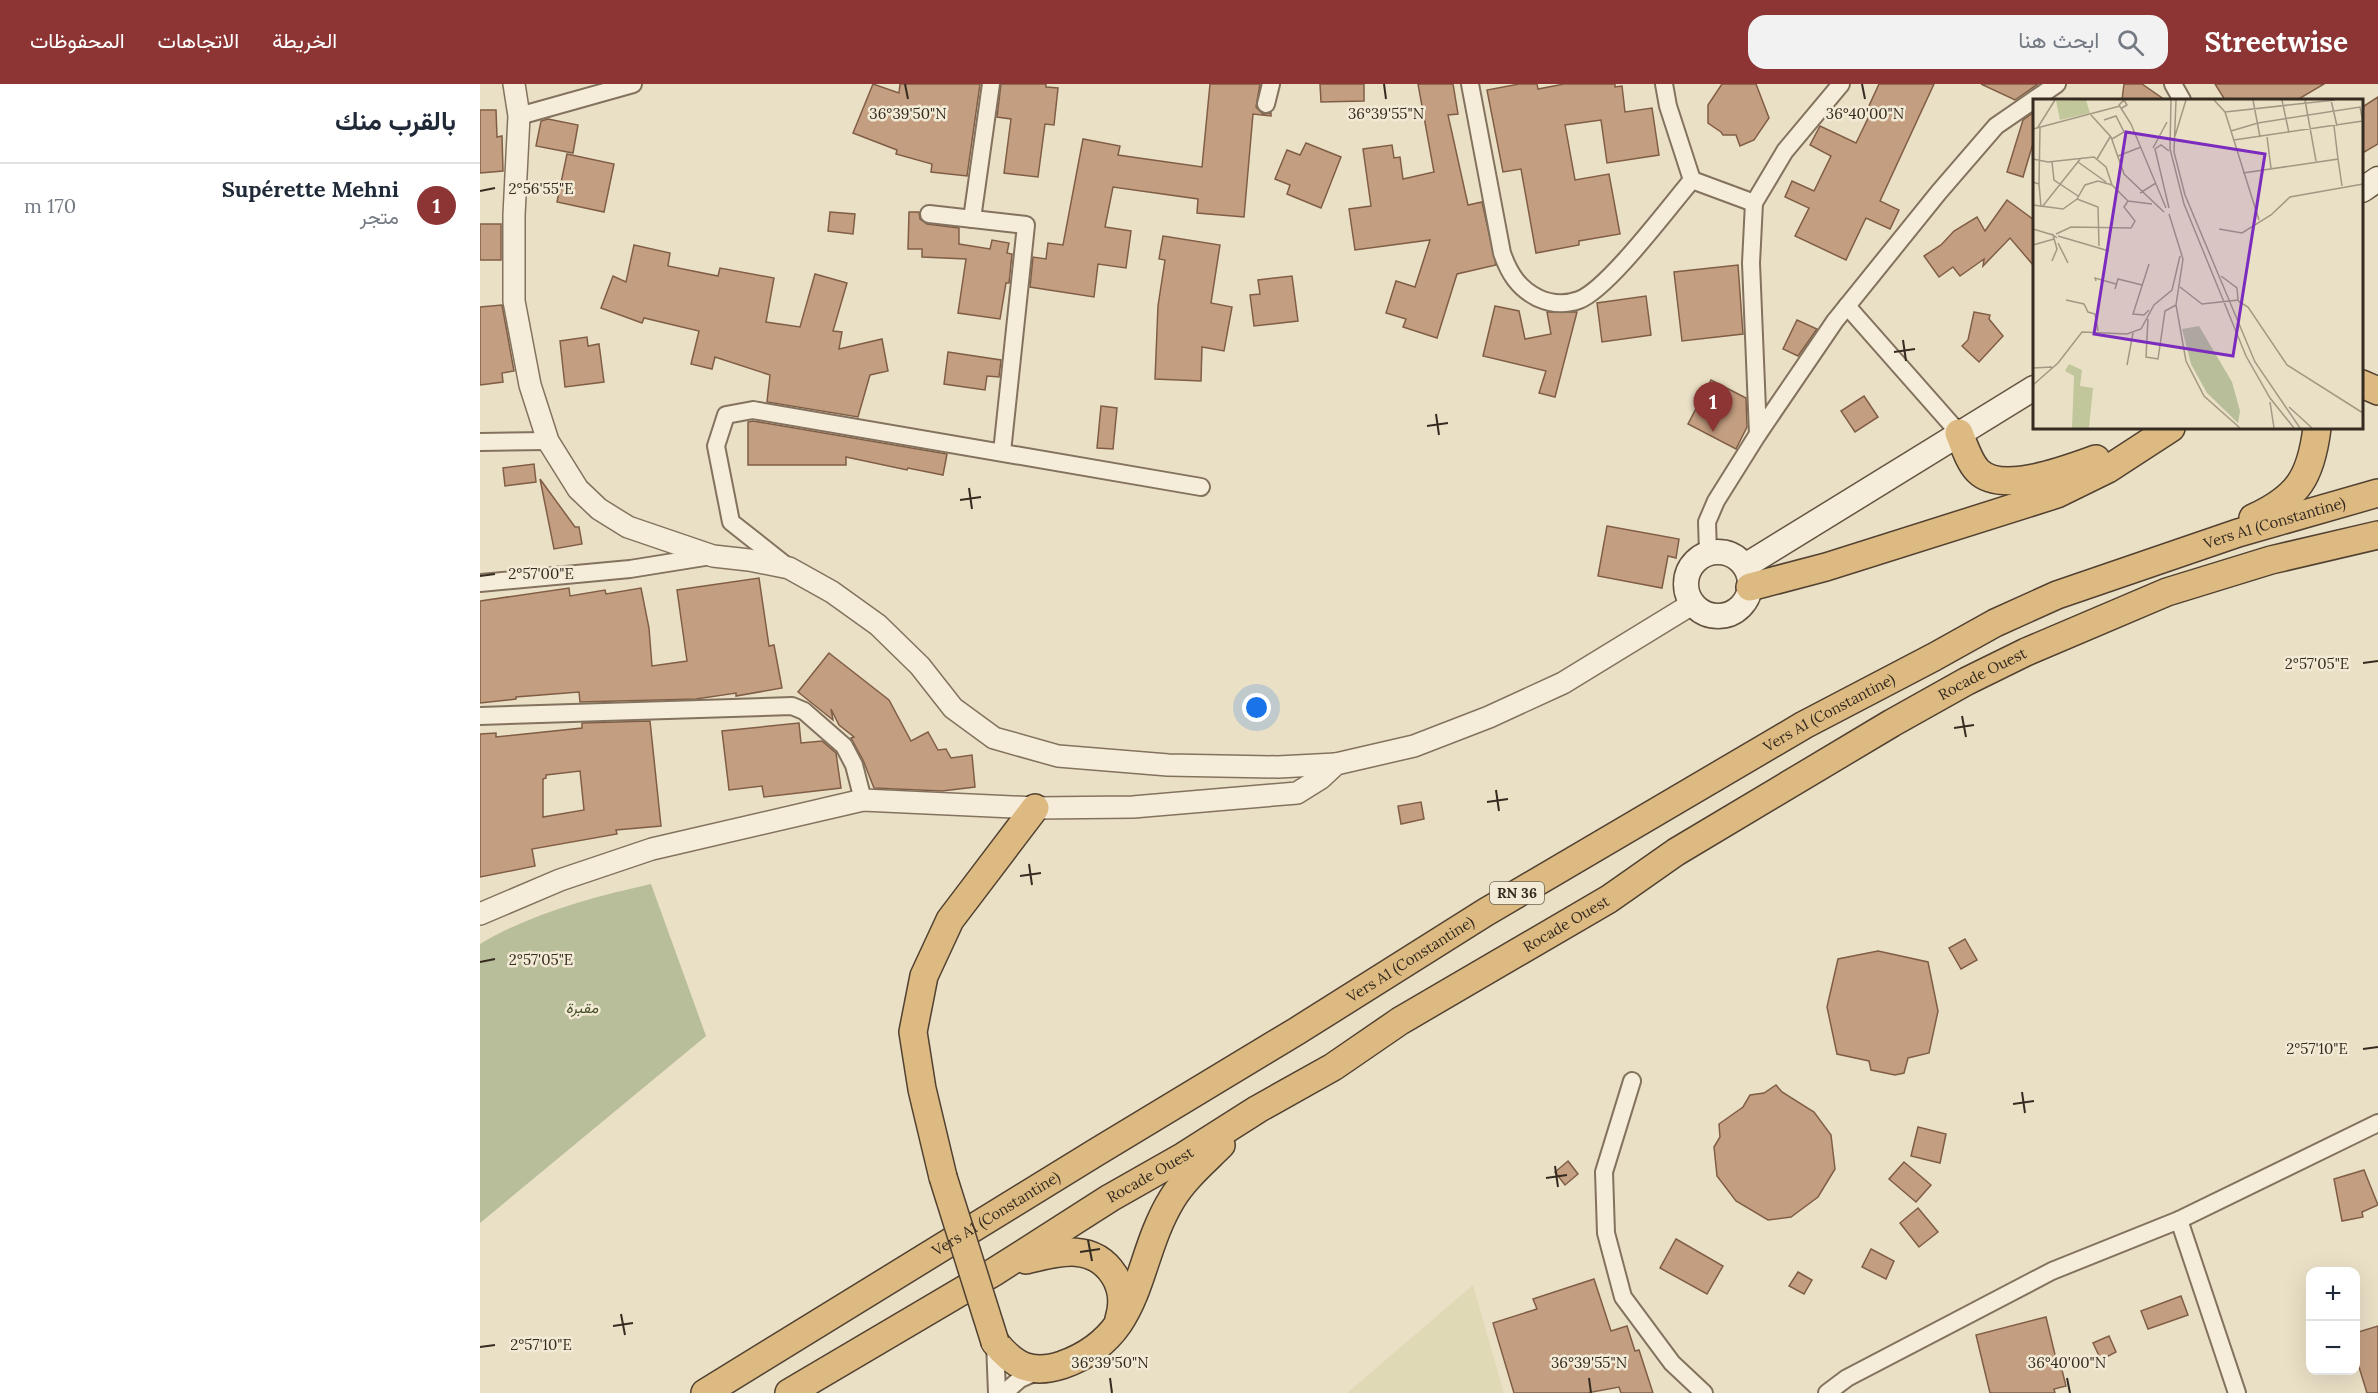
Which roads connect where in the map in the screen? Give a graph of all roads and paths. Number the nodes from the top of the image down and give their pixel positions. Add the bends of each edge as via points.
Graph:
1 (514, 84) edge
2 (633, 84) edge
3 (991, 84) edge
4 (1272, 84) edge
5 (1470, 84) edge
6 (1664, 84) edge
7 (1841, 84) edge
8 (2057, 84) edge
9 (2173, 84) edge
10 (2035, 99) edge
11 (2181, 99) edge
12 (2033, 101) edge
13 (1266, 104) dead end
14 (519, 116) junction
15 (2378, 179) edge
16 (1692, 180) junction
17 (2363, 189) edge
18 (1754, 203) junction
19 (929, 214) dead end
20 (972, 219) junction
21 (1847, 306) junction
22 (2363, 385) edge
23 (2033, 389) edge
24 (2378, 391) edge
25 (2149, 429) edge
26 (2169, 429) edge
27 (2317, 429) edge
28 (1959, 433) junction
29 (1758, 434) junction
30 (548, 441) junction
31 (480, 442) edge
32 (1002, 452) junction
33 (2096, 459) junction
34 (1201, 487) dead end
35 (2378, 493) edge
36 (2057, 494) junction
37 (2377, 535) edge
38 (2202, 544) junction
39 (1708, 552) junction
40 (713, 556) junction
41 (789, 568) junction
42 (1747, 576) junction
43 (480, 583) edge
44 (1692, 604) junction
45 (480, 716) edge
46 (1336, 764) junction
47 (863, 800) junction
48 (1035, 808) junction
49 (480, 914) edge
50 (1632, 1081) dead end
51 (1258, 1109) junction
52 (2378, 1123) edge
53 (2179, 1220) junction
54 (994, 1272) junction
55 (1113, 1331) junction
56 (994, 1342) junction
57 (1043, 1370) junction
58 (705, 1393) edge
59 (789, 1393) edge
60 (996, 1393) edge
61 (1004, 1393) edge
62 (1704, 1393) edge
63 (1827, 1393) edge
64 (2237, 1393) edge

1 - 14 street
2 - 14 street
3 - 20 street
4 - 13 street
5 - 16 street via 1508,270 1519,285 1547,302 1578,300 1602,285
6 - 16 street
7 - 18 street via 1785,150
8 - 10 street
9 - 11 street
12 - 21 street via 1996,126
14 - 30 street via 514,301 530,385
15 - 17 main road
16 - 18 street
18 - 29 street via 1750,263
19 - 20 street
20 - 32 street via 1026,225
21 - 28 street
21 - 29 street
22 - 24 highway
23 - 28 main road
25 - 33 highway
26 - 36 highway via 2108,469
27 - 38 highway via 2310,466 2301,483 2262,514
28 - 33 highway via 1978,471 1993,480 2026,479
28 - 42 main road
29 - 39 street via 1711,512 1706,532
30 - 31 street
30 - 40 street via 578,489 599,509 628,527
32 - 34 street
32 - 41 street via 753,410 726,415 716,446 731,522
33 - 36 highway
35 - 38 highway, Vers A1 (Constantine) / RN 36
36 - 42 highway via 1826,567
37 - 51 highway, Rocade Ouest via 2271,560 2168,592 1966,681 1676,852 1609,899
38 - 58 highway, Vers A1 (Constantine) / RN 36 via 2057,595 1995,623 1804,725 1486,912
39 - 42 main road via 1729,553 1738,558
39 - 44 main road via 1691,564 1687,574 1686,594
40 - 41 street
40 - 43 street
41 - 46 street via 878,625 920,666 953,708 994,738 1058,756 1157,764
42 - 44 main road via 1747,598 1732,613 1710,616
44 - 46 street via 1563,683 1500,712 1414,746
45 - 47 street via 792,706 804,711 844,746 854,765
46 - 48 street via 1297,793 1133,807
47 - 48 street
47 - 49 street via 652,849 560,880
48 - 56 highway, bridge via 950,920 924,976 913,1032 943,1177
50 - 62 street via 1604,1172 1606,1233 1623,1297 1672,1363
51 - 54 highway, Rocade Ouest
51 - 55 highway via 1172,1198 1156,1230 1127,1313
52 - 53 street
53 - 63 street via 2052,1271 1847,1378
53 - 64 street
54 - 55 highway via 1056,1252 1084,1252 1106,1263 1118,1282 1123,1300
54 - 59 highway, Rocade Ouest
55 - 57 highway via 1080,1358
56 - 57 highway via 1014,1363
56 - 60 street
57 - 61 street via 1020,1379

